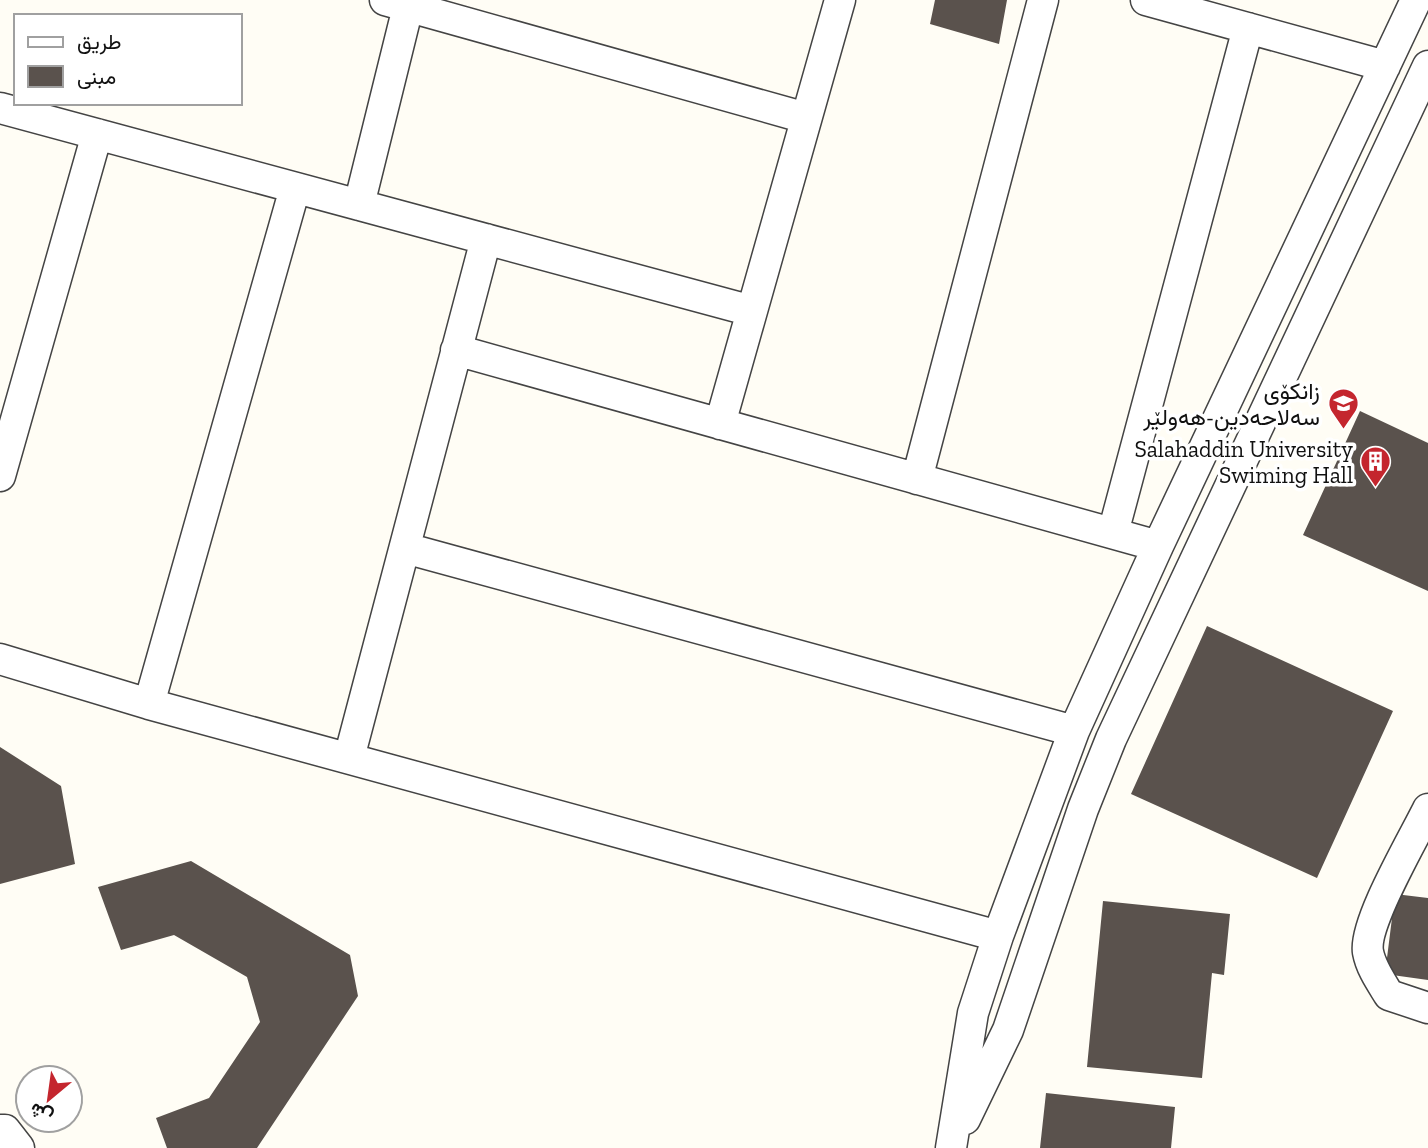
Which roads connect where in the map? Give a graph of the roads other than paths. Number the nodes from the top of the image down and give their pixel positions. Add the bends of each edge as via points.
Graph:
1 (839, 0) edge
2 (1043, 0) edge
3 (1146, 0) edge
4 (1416, 0) edge
5 (396, 3) edge
6 (1248, 28) junction
7 (1385, 66) junction
8 (1427, 71) edge
9 (0, 108) edge
10 (806, 118) junction
11 (97, 134) junction
12 (295, 187) junction
13 (359, 205) junction
14 (486, 239) junction
15 (752, 311) junction
16 (456, 350) junction
17 (1235, 382) junction
18 (1270, 401) junction
19 (720, 424) junction
20 (0, 475) edge
21 (916, 479) junction
22 (1114, 533) junction
23 (1158, 546) junction
24 (405, 548) junction
25 (0, 659) edge
26 (149, 704) junction
27 (1074, 731) junction
28 (349, 758) junction
29 (1428, 809) edge
30 (998, 936) junction
31 (1428, 1007) edge
32 (0, 1130) edge
33 (19, 1148) edge
34 (951, 1148) edge

1 - 10 street
2 - 21 street
3 - 6 street
4 - 7 street
5 - 10 street
5 - 13 street
6 - 7 street
6 - 22 street
7 - 17 street
8 - 18 street
9 - 11 street
10 - 15 street
11 - 12 street
11 - 20 street
12 - 13 street
12 - 26 street
13 - 14 street
14 - 15 street
14 - 16 street
15 - 19 street
16 - 19 street
16 - 24 street
17 - 18 street
17 - 23 street
18 - 34 street via 1111,739 1008,1030
19 - 21 street
21 - 22 street
22 - 23 street
23 - 27 street
24 - 27 street
24 - 28 street
25 - 26 street
26 - 28 street
27 - 30 street
28 - 30 street
29 - 31 street via 1370,928 1368,951 1375,974 1389,995
30 - 34 street via 973,1013
32 - 33 street

